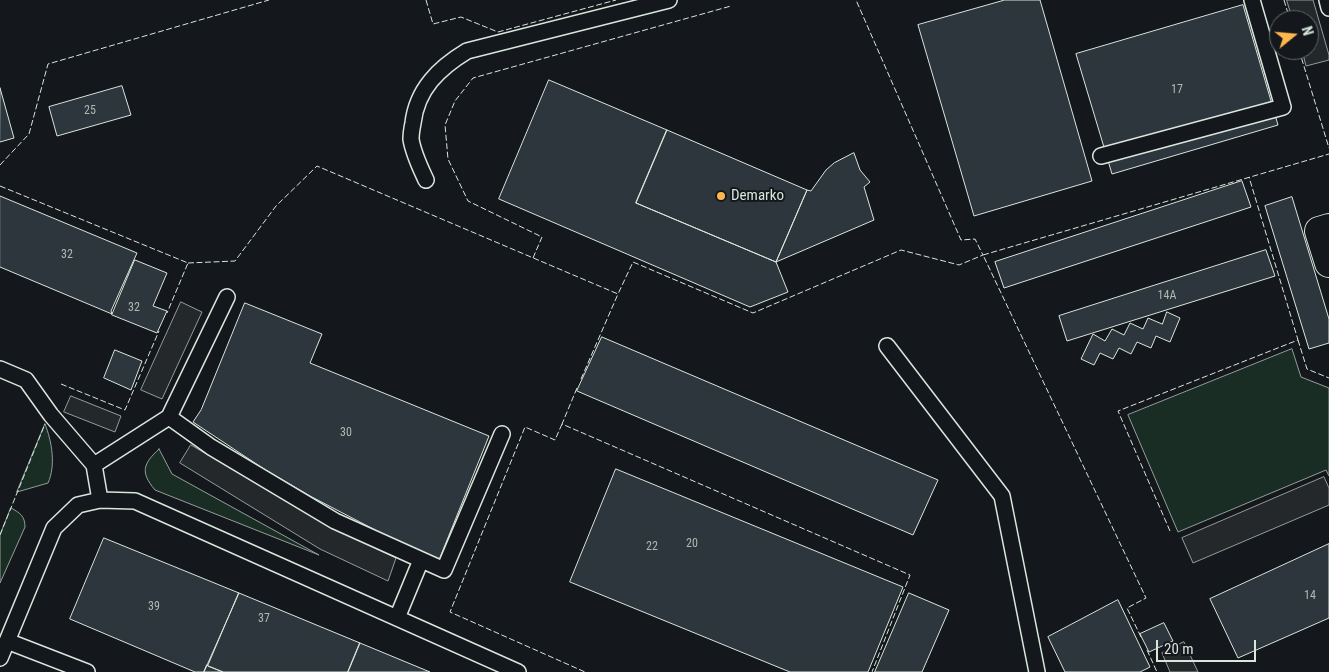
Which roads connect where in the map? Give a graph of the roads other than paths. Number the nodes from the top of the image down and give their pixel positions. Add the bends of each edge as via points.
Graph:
1 (669, 0) edge
2 (1252, 0) edge
3 (1327, 0) edge
4 (1329, 8) edge
5 (1101, 156) dead end
6 (426, 180) dead end
7 (1329, 228) edge
8 (1329, 263) edge
9 (227, 297) dead end
10 (888, 346) dead end
11 (0, 369) edge
12 (169, 417) junction
13 (502, 434) dead end
14 (94, 465) junction
15 (100, 500) junction
16 (421, 560) junction
17 (397, 618) junction
18 (8, 641) junction
19 (0, 658) edge
20 (87, 672) edge
21 (518, 672) edge
22 (1037, 672) edge

1 - 6 lane via 467,52 448,63 420,95 414,113 411,139
2 - 5 lane via 1283,107
3 - 4 lane
7 - 8 street via 1319,231
9 - 12 lane
10 - 22 lane via 1002,496
11 - 14 lane via 26,380
12 - 14 lane
12 - 16 lane via 211,447 335,521
13 - 16 lane via 444,570
14 - 15 lane
15 - 17 lane via 135,501
15 - 18 lane via 78,505 54,528
16 - 17 lane
17 - 21 lane
18 - 19 lane
18 - 20 lane

